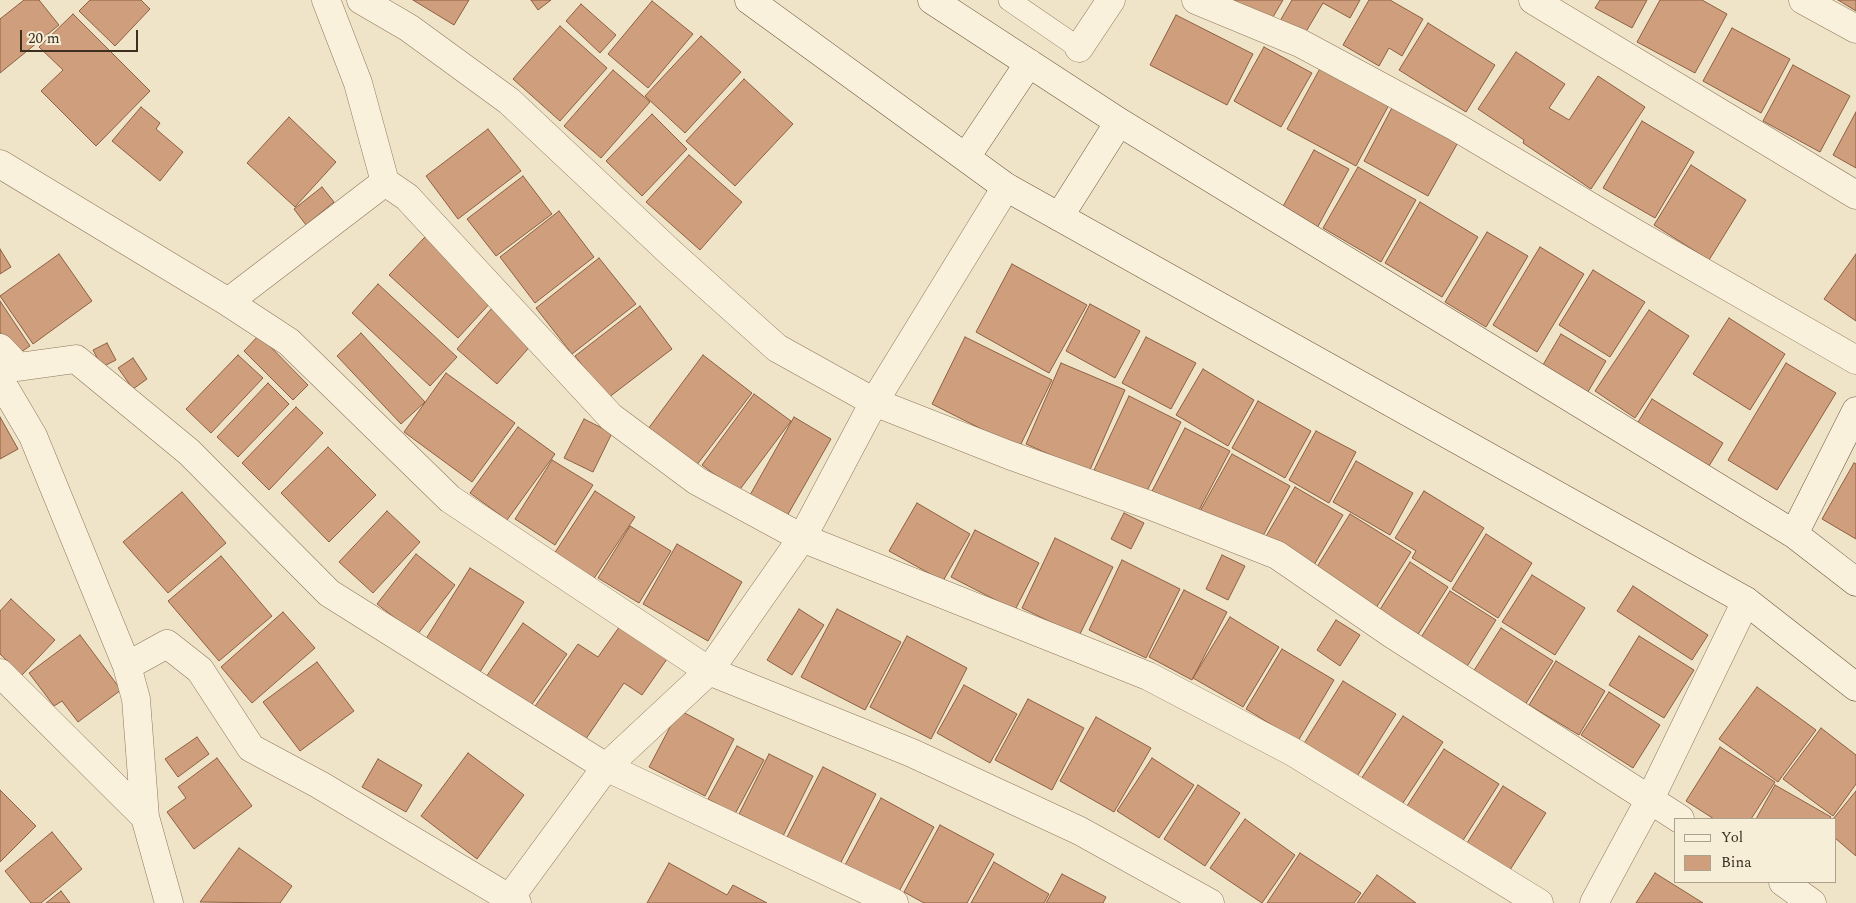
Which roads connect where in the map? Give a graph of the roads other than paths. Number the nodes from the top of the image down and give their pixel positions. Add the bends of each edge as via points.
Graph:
1 (326, 0) edge
2 (361, 0) edge
3 (749, 0) edge
4 (932, 0) edge
5 (1009, 0) edge
6 (1111, 0) edge
7 (1196, 0) edge
8 (1533, 0) edge
9 (1803, 0) edge
10 (1856, 29) edge
11 (1079, 48) joint
12 (1029, 63) junction
13 (1119, 122) junction
14 (966, 157) junction
15 (0, 164) edge
16 (385, 182) junction
17 (1006, 187) junction
18 (1856, 195) edge
19 (1059, 217) junction
20 (228, 302) junction
21 (0, 348) edge
22 (1856, 360) edge
23 (0, 380) edge
24 (874, 402) junction
25 (1856, 411) edge
26 (1794, 534) junction
27 (802, 538) junction
28 (1856, 582) edge
29 (1746, 601) junction
30 (127, 666) junction
31 (709, 671) junction
32 (0, 673) edge
33 (1856, 687) edge
34 (606, 767) junction
35 (1649, 801) junction
36 (145, 817) junction
37 (1678, 818) edge
38 (1783, 883) edge
39 (511, 902) edge
40 (169, 903) edge
41 (894, 903) edge
42 (1210, 903) edge
43 (1538, 903) edge
44 (1594, 903) edge
45 (1812, 903) edge

1 - 16 street via 358,83
2 - 24 street via 409,28 509,101 777,348
3 - 14 street
4 - 12 street
5 - 11 lane
6 - 11 street
7 - 22 street via 1300,43 1456,127
8 - 18 street
9 - 10 street
12 - 13 street
12 - 14 street
13 - 19 street
13 - 26 street
14 - 17 street
15 - 20 street
16 - 20 street
16 - 27 street via 407,197 611,417 698,481
17 - 19 street
17 - 24 street
19 - 29 street
20 - 31 street via 289,342 450,498
21 - 34 street via 18,367 76,359 189,452 329,593
23 - 30 street via 32,436
24 - 27 street
24 - 35 street via 1009,456 1277,555
25 - 26 street
26 - 28 street
27 - 31 street
27 - 43 street via 1148,676 1293,752
29 - 33 street
29 - 35 street
30 - 36 street via 136,699
30 - 39 street via 167,644 200,670 251,748 320,785
31 - 34 street
31 - 42 street via 912,753 1080,831
32 - 36 street
34 - 39 street
34 - 41 street
35 - 37 street
35 - 44 street
36 - 40 street
38 - 45 street

